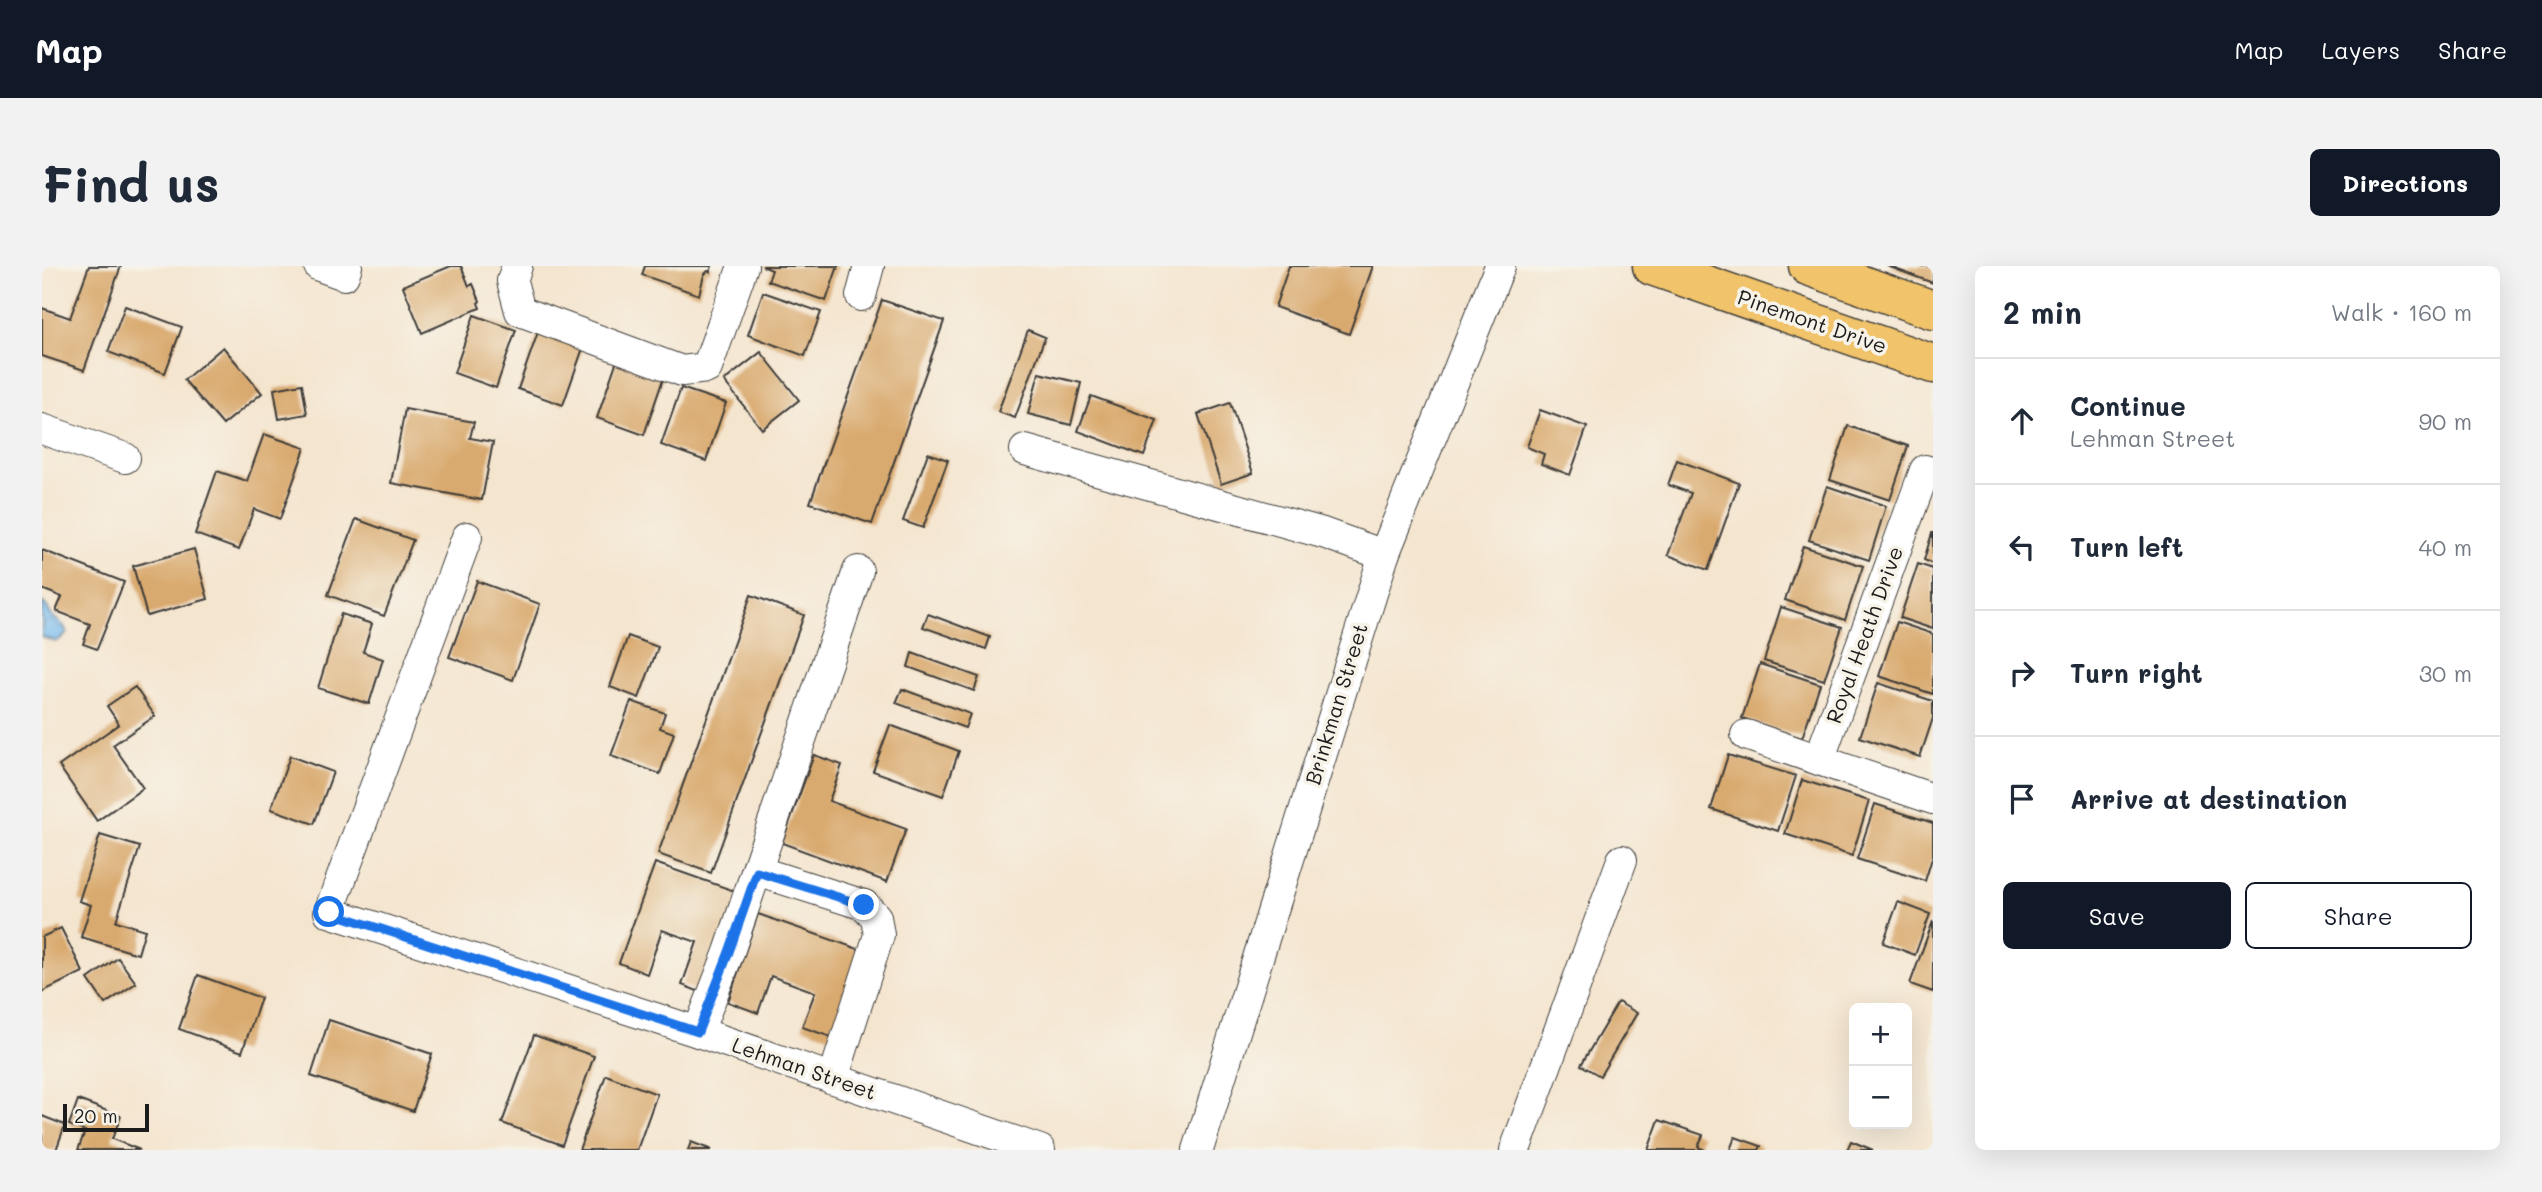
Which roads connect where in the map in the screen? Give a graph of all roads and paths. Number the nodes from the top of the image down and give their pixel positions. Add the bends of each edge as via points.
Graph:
1 (318, 266) edge
2 (347, 266) edge
3 (517, 266) edge
4 (743, 266) edge
5 (869, 266) edge
6 (1500, 266) edge
7 (1652, 266) edge
8 (1808, 266) edge
9 (861, 296) dead end
10 (1933, 310) edge
11 (1933, 364) edge
12 (42, 429) edge
13 (1025, 450) dead end
14 (125, 458) dead end
15 (1929, 471) edge
16 (467, 537) dead end
17 (1384, 555) junction
18 (858, 572) dead end
19 (1746, 735) dead end
20 (1819, 760) junction
21 (1933, 799) edge
22 (1622, 860) dead end
23 (757, 872) junction
24 (698, 1032) junction
25 (833, 1079) junction
26 (1040, 1150) edge
27 (1198, 1150) edge
28 (1515, 1150) edge

1 - 2 street via 344,275
3 - 4 street via 512,281 520,311 682,370 706,368
5 - 9 street
6 - 17 street, Brinkman Street
7 - 11 main road, Pinemont Drive
8 - 10 main road
12 - 14 street
13 - 17 street via 1322,533
15 - 20 street, Royal Heath Drive
16 - 24 street, Lehman Street via 329,912
17 - 27 street, Brinkman Street
18 - 23 street
19 - 20 street
20 - 21 street
22 - 28 street
23 - 24 street
23 - 25 street via 864,905 876,917 879,935
24 - 25 street, Lehman Street
25 - 26 street, Lehman Street

